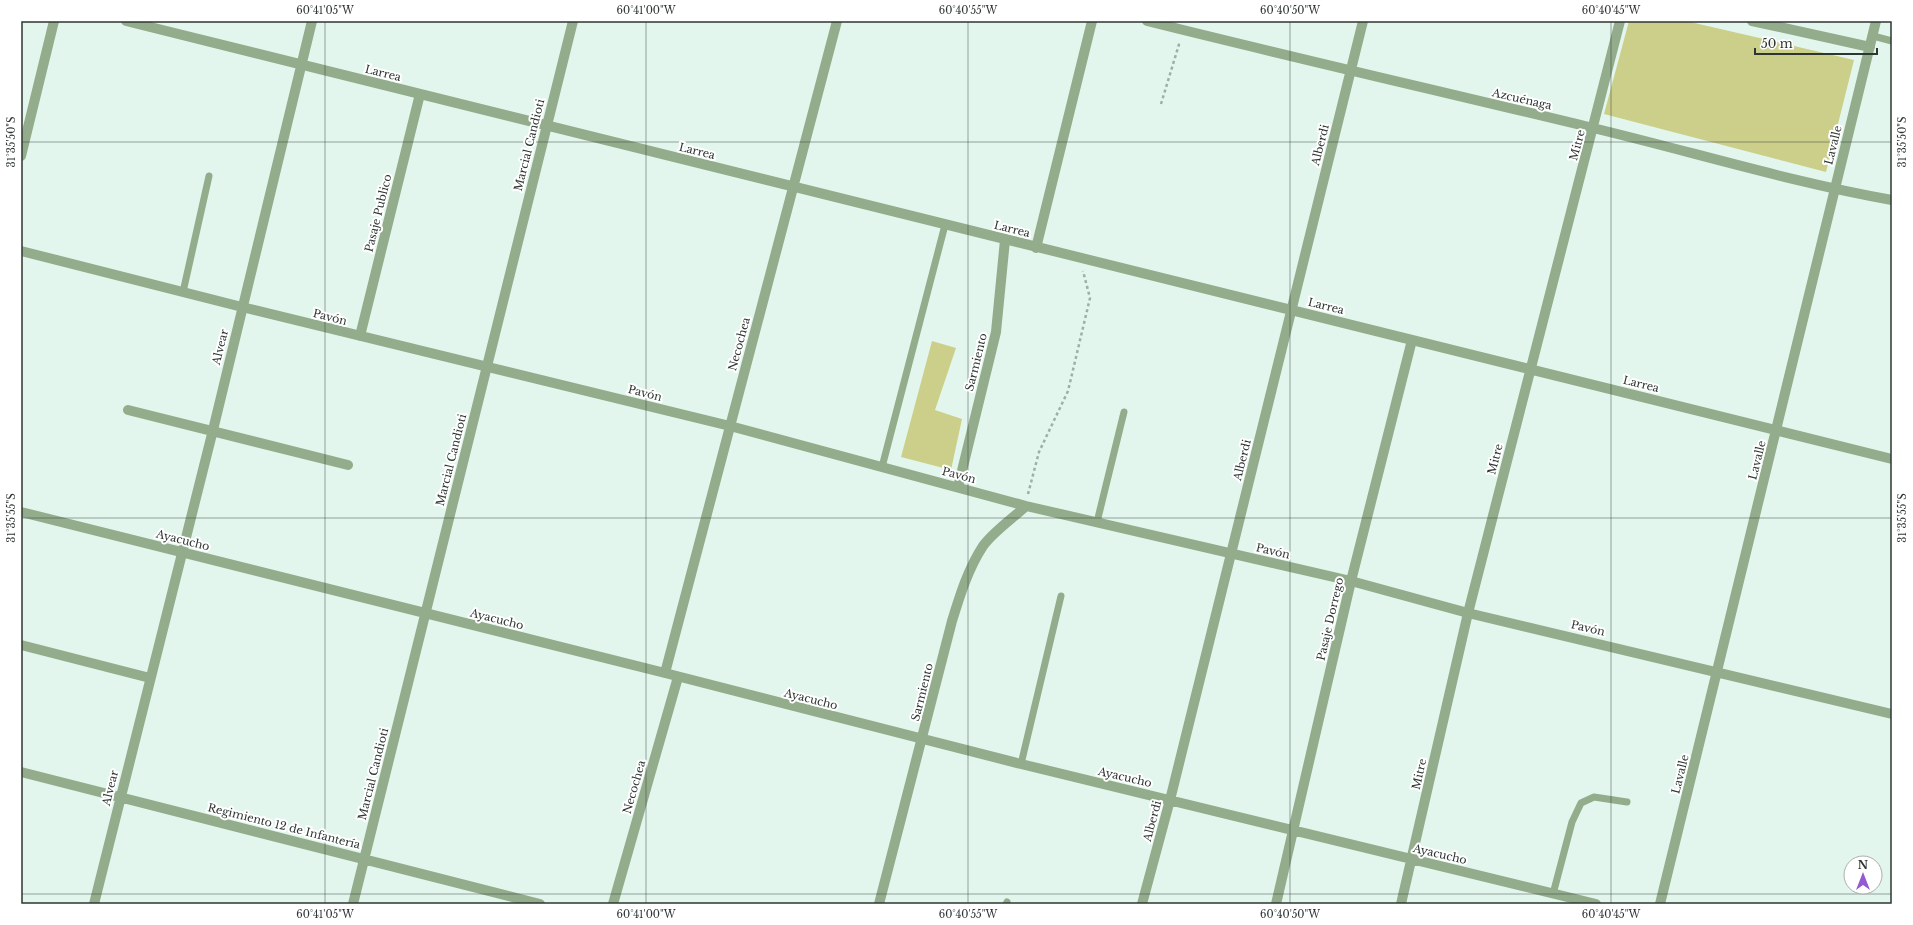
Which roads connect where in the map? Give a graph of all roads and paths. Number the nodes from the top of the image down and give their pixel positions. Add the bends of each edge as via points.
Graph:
1 (54, 21) edge
2 (126, 21) edge
3 (312, 21) edge
4 (573, 21) edge
5 (837, 21) edge
6 (1092, 21) edge
7 (1147, 21) edge
8 (1363, 21) edge
9 (1620, 21) edge
10 (1752, 21) edge
11 (1876, 21) edge
12 (1184, 30) junction
13 (1873, 36) junction
14 (1892, 40) edge
15 (1870, 47) junction
16 (300, 64) junction
17 (1351, 71) junction
18 (420, 94) junction
19 (1161, 104) dead end
20 (546, 126) junction
21 (1594, 128) junction
22 (21, 156) edge
23 (209, 176) dead end
24 (793, 187) junction
25 (1835, 190) junction
26 (1892, 200) edge
27 (945, 225) junction
28 (1005, 240) junction
29 (1036, 248) junction
30 (21, 251) edge
31 (1080, 258) junction
32 (183, 292) junction
33 (242, 307) junction
34 (1292, 310) junction
35 (360, 336) junction
36 (1412, 340) junction
37 (487, 366) junction
38 (1530, 369) junction
39 (128, 410) dead end
40 (1124, 412) dead end
41 (730, 426) junction
42 (213, 430) junction
43 (1776, 430) junction
44 (1892, 459) edge
45 (348, 465) dead end
46 (882, 467) junction
47 (958, 487) junction
48 (1026, 506) junction
49 (21, 512) edge
50 (1097, 522) junction
51 (183, 552) junction
52 (1231, 553) junction
53 (1351, 581) junction
54 (1061, 596) dead end
55 (1468, 613) junction
56 (425, 614) junction
57 (21, 645) edge
58 (1718, 671) junction
59 (665, 673) junction
60 (678, 677) junction
61 (150, 678) junction
62 (1892, 714) edge
63 (923, 740) junction
64 (1020, 764) junction
65 (21, 772) edge
66 (120, 798) junction
67 (1170, 800) junction
68 (1627, 802) dead end
69 (1293, 831) junction
70 (364, 859) junction
71 (1412, 860) junction
72 (1553, 894) junction
73 (94, 904) edge
74 (353, 904) edge
75 (540, 904) edge
76 (613, 904) edge
77 (879, 904) edge
78 (1142, 904) edge
79 (1276, 904) edge
80 (1401, 904) edge
81 (1596, 904) edge
82 (1660, 904) edge

1 - 22 street
2 - 16 street, Larrea
3 - 16 street, Alvear
4 - 20 street, Marcial Candioti
5 - 24 street, Necochea
6 - 29 street
7 - 12 street, Azcuénaga
8 - 17 street, Alberdi
9 - 21 street, Mitre
10 - 15 street
11 - 13 street, Lavalle
12 - 17 street, Azcuénaga
12 - 19 path
13 - 14 lane
13 - 15 street, Lavalle
15 - 25 street, Lavalle
16 - 18 street, Larrea
16 - 33 street, Alvear
17 - 21 street, Azcuénaga
17 - 34 street, Alberdi
18 - 20 street, Larrea
18 - 35 street, Pasaje Publico
20 - 24 street, Larrea
20 - 37 street, Marcial Candioti
21 - 25 street, Azcuénaga
21 - 38 street, Mitre
23 - 32 lane
24 - 27 street, Larrea
24 - 41 street, Necochea
25 - 26 street, Azcuénaga
25 - 43 street, Lavalle
27 - 28 street, Larrea
27 - 46 lane
28 - 29 street, Larrea
28 - 47 street, Sarmiento via 996,332
29 - 31 street, Larrea
30 - 32 street, Pavón
31 - 34 street, Larrea
31 - 48 path via 1090,298 1068,391 1039,452
32 - 33 street, Pavón
33 - 35 street, Pavón
33 - 42 street, Alvear
34 - 36 street, Larrea
34 - 52 street, Alberdi
35 - 37 street, Pavón
36 - 38 street, Larrea
36 - 53 street, Pasaje Dorrego
37 - 41 street, Pavón
37 - 56 street, Marcial Candioti
38 - 43 street, Larrea
38 - 55 street, Mitre
39 - 42 street
40 - 50 lane
41 - 46 street, Pavón
41 - 59 street, Necochea
42 - 45 street
42 - 51 street, Alvear
43 - 44 street, Larrea
43 - 58 street, Lavalle
46 - 47 street, Pavón
47 - 48 street, Pavón
48 - 50 street, Pavón
48 - 63 street, Sarmiento via 984,545 971,566 952,621
49 - 51 street, Ayacucho
50 - 52 street, Pavón
51 - 56 street, Ayacucho
51 - 61 street, Alvear
52 - 53 street, Pavón
52 - 67 street, Alberdi
53 - 55 street, Pavón
53 - 69 street, Pasaje Dorrego
54 - 64 lane
55 - 58 street, Pavón
55 - 71 street, Mitre
56 - 59 street, Ayacucho
56 - 70 street, Marcial Candioti
57 - 61 street
58 - 62 street, Pavón
58 - 82 street, Lavalle
59 - 60 street, Ayacucho
60 - 63 street, Ayacucho
60 - 76 street, Necochea
61 - 66 street, Alvear
63 - 64 street, Ayacucho
63 - 77 street, Sarmiento
64 - 67 street, Ayacucho
65 - 66 street, Regimiento 12 de Infantería
66 - 70 street, Regimiento 12 de Infantería
66 - 73 street, Alvear
67 - 69 street, Ayacucho
67 - 78 street, Alberdi
68 - 72 lane via 1594,798 1580,803 1572,822
69 - 71 street, Ayacucho
69 - 79 street, Pasaje Dorrego
70 - 74 street, Marcial Candioti
70 - 75 street, Regimiento 12 de Infantería
71 - 72 street, Ayacucho
71 - 80 street, Mitre
72 - 81 street, Ayacucho

